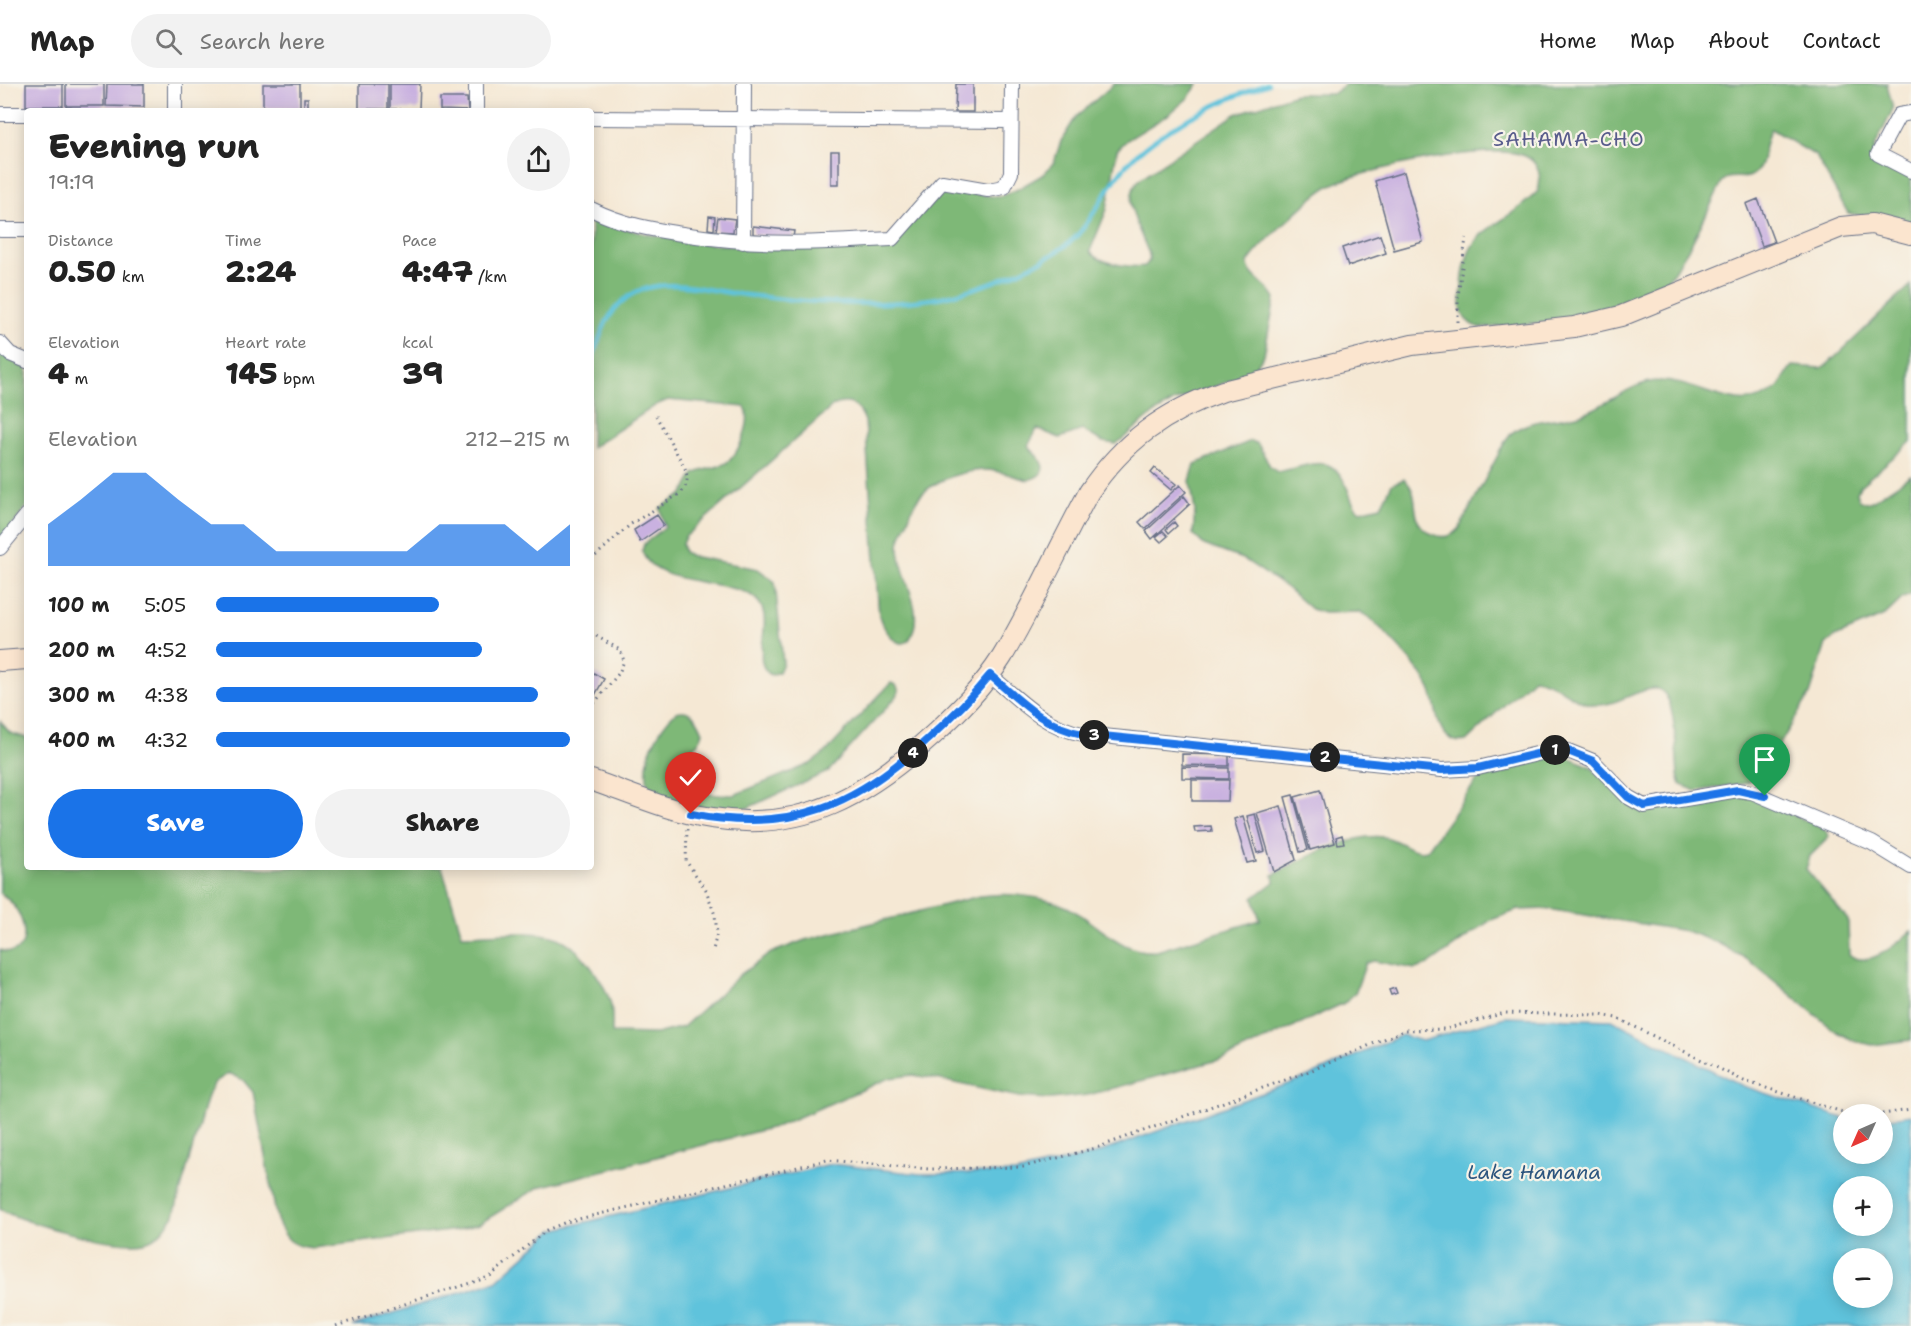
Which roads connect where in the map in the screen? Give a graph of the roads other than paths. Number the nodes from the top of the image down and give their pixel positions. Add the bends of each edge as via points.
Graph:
1 (175, 84) edge
2 (476, 84) edge
3 (744, 84) edge
4 (1011, 84) edge
5 (175, 108) edge
6 (476, 108) edge
7 (1911, 113) edge
8 (0, 114) edge
9 (24, 114) edge
10 (594, 118) edge
11 (743, 119) junction
12 (1011, 121) junction
13 (1911, 171) edge
14 (594, 210) edge
15 (0, 230) edge
16 (24, 230) edge
17 (1911, 234) edge
18 (742, 242) junction
19 (0, 343) edge
20 (24, 360) edge
21 (24, 519) edge
22 (0, 548) edge
23 (24, 659) edge
24 (0, 661) edge
25 (990, 675) junction
26 (594, 781) edge
27 (1911, 867) edge

1 - 5 street
2 - 6 street
3 - 11 street
4 - 12 street
7 - 13 street via 1899,115 1878,154
8 - 9 street
10 - 11 street
11 - 12 street
11 - 18 street
12 - 18 street via 1011,173 1004,187 988,190 942,182 892,239 791,245
14 - 18 street via 631,226
15 - 16 street
17 - 25 street via 1872,224 1841,227 1621,316 1575,327 1390,349 1199,399 1156,422 1119,453 1089,492
19 - 20 street via 10,354
21 - 22 street
23 - 24 street
25 - 26 street via 959,711 907,759 849,798 806,814 737,820 690,814
25 - 27 street via 1057,728 1083,734 1442,770 1478,768 1541,753 1568,751 1593,761 1628,797 1644,806 1738,790 1752,792 1872,843

